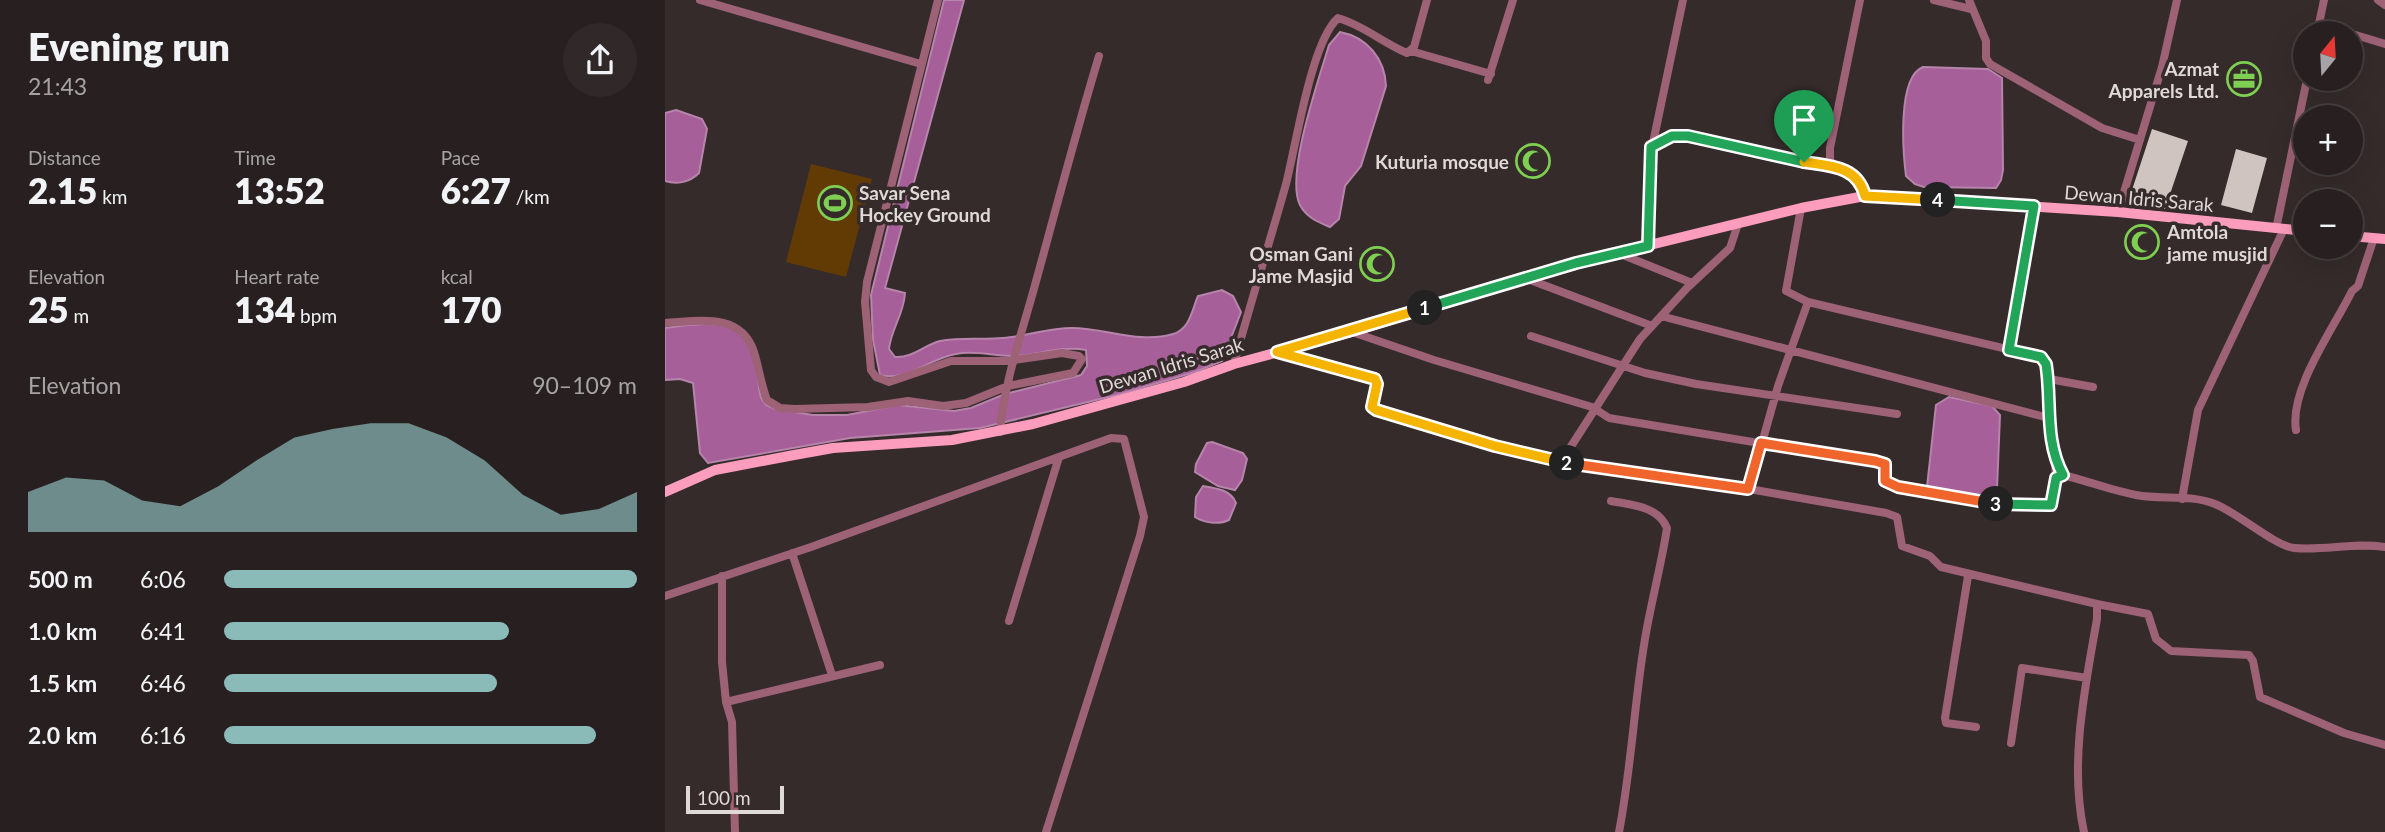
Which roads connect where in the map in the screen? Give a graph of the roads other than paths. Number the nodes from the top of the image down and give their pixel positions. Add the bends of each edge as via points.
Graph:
1 (700, 0) edge
2 (938, 0) edge
3 (1427, 0) edge
4 (1513, 0) edge
5 (1683, 0) edge
6 (1860, 0) edge
7 (1934, 0) edge
8 (2177, 0) edge
9 (2324, 0) edge
10 (2378, 0) edge
11 (1970, 4) edge
12 (2385, 5) edge
13 (2320, 21) edge
14 (2363, 37) edge
15 (2385, 44) edge
16 (1411, 51) junction
17 (1098, 56) dead end
18 (921, 64) junction
19 (2305, 91) edge
20 (2140, 140) junction
21 (1651, 147) junction
22 (1834, 167) junction
23 (1865, 196) junction
24 (2034, 206) junction
25 (1801, 208) junction
26 (2117, 212) junction
27 (1738, 224) junction
28 (2280, 229) junction
29 (2293, 231) edge
30 (2379, 239) edge
31 (1648, 246) junction
32 (1618, 253) junction
33 (1525, 278) junction
34 (1692, 283) junction
35 (1808, 302) junction
36 (1661, 316) junction
37 (665, 323) edge
38 (1652, 326) junction
39 (1352, 332) junction
40 (1531, 336) dead end
41 (2009, 350) junction
42 (1791, 351) junction
43 (1277, 352) junction
44 (1014, 360) junction
45 (1234, 364) junction
46 (1622, 365) junction
47 (2049, 379) junction
48 (1008, 386) junction
49 (2093, 387) dead end
50 (1776, 396) junction
51 (1597, 409) junction
52 (1897, 414) dead end
53 (2049, 418) junction
54 (2296, 430) dead end
55 (1000, 432) junction
56 (1761, 443) junction
57 (1059, 457) junction
58 (1561, 462) junction
59 (2059, 476) junction
60 (1748, 489) junction
61 (665, 492) edge
62 (2182, 499) junction
63 (1611, 501) dead end
64 (2385, 547) edge
65 (792, 553) junction
66 (722, 576) junction
67 (1968, 576) junction
68 (665, 596) edge
69 (2097, 604) junction
70 (1009, 621) dead end
71 (880, 665) dead end
72 (832, 675) junction
73 (2087, 678) junction
74 (726, 702) junction
75 (1976, 727) dead end
76 (2011, 743) dead end
77 (2385, 745) edge
78 (735, 832) edge
79 (1046, 832) edge
80 (1619, 832) edge
81 (2084, 832) edge

1 - 18 street
2 - 18 street
3 - 16 street
4 - 16 street via 1489,77
5 - 21 street
6 - 22 street via 1830,148
7 - 11 street
8 - 20 street
9 - 13 street
10 - 12 street
11 - 20 street via 1990,64 2102,128
14 - 15 street
16 - 45 street via 1387,44 1354,22 1338,18 1328,30 1309,77 1286,183
17 - 44 street
18 - 44 street via 867,282 871,370 881,381 889,382 951,361
19 - 28 street
20 - 26 street
21 - 22 street via 1672,136 1688,136
21 - 31 street
22 - 23 street via 1852,172 1862,183
23 - 24 main road, Dewan Idris Sarak
23 - 25 main road, Dewan Idris Sarak
24 - 26 main road, Dewan Idris Sarak
24 - 41 street
25 - 27 main road, Dewan Idris Sarak
25 - 35 street via 1786,291
26 - 28 main road, Dewan Idris Sarak
27 - 31 main road, Dewan Idris Sarak
27 - 34 street via 1730,248
28 - 29 main road, Dewan Idris Sarak
28 - 62 street via 2197,410
30 - 54 street via 2302,389 2294,418
31 - 32 main road, Dewan Idris Sarak
32 - 33 main road, Dewan Idris Sarak
32 - 34 street
33 - 38 street
33 - 39 main road, Dewan Idris Sarak
34 - 36 street
35 - 41 street
35 - 42 street
36 - 38 street
36 - 42 street
37 - 48 street via 720,321 736,327 753,349 767,400 780,408 828,409 908,401 943,406 966,403
38 - 46 street
39 - 43 main road, Dewan Idris Sarak
39 - 51 street
40 - 46 street
41 - 47 street via 2041,357
42 - 50 street
42 - 53 street
43 - 45 main road, Dewan Idris Sarak
43 - 58 street via 1375,379 1372,407 1376,410
44 - 48 street
44 - 48 street via 1062,353 1082,359 1073,373
45 - 55 main road, Dewan Idris Sarak
46 - 50 street via 1696,384
46 - 51 street
47 - 49 street
47 - 53 street
48 - 55 street
50 - 52 street
50 - 56 street
51 - 56 street via 1609,418
51 - 58 street
53 - 59 street
55 - 61 main road, Dewan Idris Sarak via 793,455 715,470
56 - 59 street via 1875,461 1885,464 1885,481 1898,487 1998,504 2051,505
56 - 60 street
57 - 65 street
57 - 70 street
57 - 79 street via 1111,438 1123,439 1144,517
58 - 60 street
59 - 62 street via 2137,495
60 - 67 street via 1897,517 1902,545 1930,556 1941,568
62 - 64 street via 2214,503 2293,548
63 - 80 street via 1654,512 1667,528 1644,643
65 - 66 street
65 - 72 street
66 - 68 street
66 - 74 street
67 - 69 street
67 - 75 street via 1945,718 1946,723
69 - 73 street
69 - 77 street via 2148,614 2156,639 2171,651 2249,655 2260,697
71 - 72 street
72 - 74 street
73 - 76 street via 2022,668
73 - 81 street via 2078,747
74 - 78 street via 732,722

